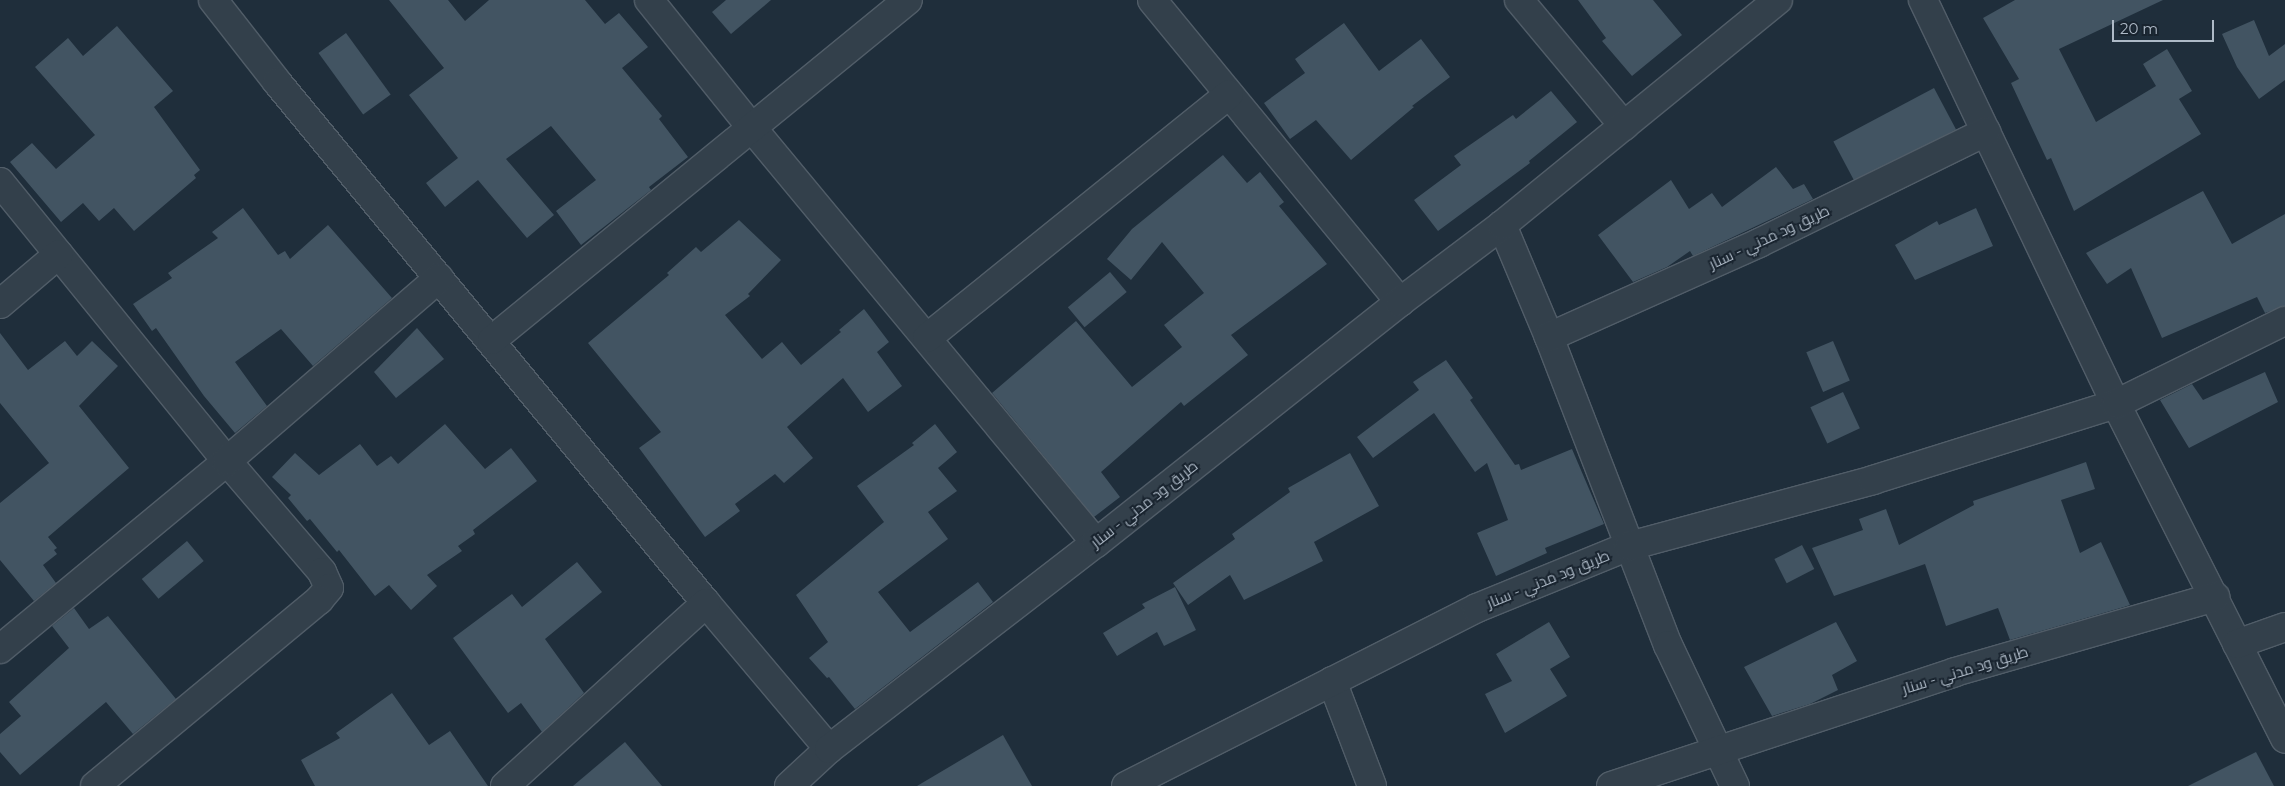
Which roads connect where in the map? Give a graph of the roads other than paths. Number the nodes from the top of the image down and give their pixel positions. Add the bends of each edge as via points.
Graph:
1 (213, 0) edge
2 (649, 0) edge
3 (908, 0) edge
4 (1152, 0) edge
5 (1519, 0) edge
6 (1778, 0) edge
7 (1923, 0) edge
8 (1229, 94) junction
9 (1624, 126) junction
10 (752, 128) junction
11 (1986, 132) junction
12 (0, 182) edge
13 (1502, 225) junction
14 (59, 254) junction
15 (439, 278) junction
16 (1400, 302) junction
17 (0, 304) edge
18 (2285, 321) edge
19 (1549, 337) junction
20 (927, 338) junction
21 (492, 340) junction
22 (2116, 404) junction
23 (227, 460) junction
24 (1096, 543) junction
25 (1629, 546) junction
26 (2215, 597) junction
27 (706, 603) junction
28 (2285, 627) edge
29 (2237, 644) junction
30 (0, 649) edge
31 (1332, 681) junction
32 (2285, 739) edge
33 (829, 749) junction
34 (1717, 750) junction
35 (95, 786) edge
36 (505, 786) edge
37 (789, 786) edge
38 (1126, 786) edge
39 (1372, 786) edge
40 (1611, 786) edge
41 (1734, 786) edge

1 - 15 street
2 - 10 street
3 - 10 street
4 - 8 street
5 - 9 street
6 - 9 street, طريق ود مدني - سنار
7 - 11 street
8 - 16 street
8 - 20 street
9 - 13 street, طريق ود مدني - سنار
10 - 20 street
10 - 21 street
11 - 19 street, طريق ود مدني - سنار via 1759,243
11 - 22 street
12 - 14 street
13 - 16 street, طريق ود مدني - سنار
13 - 19 street, طريق ود مدني - سنار
14 - 17 street
14 - 23 street
15 - 21 street
15 - 23 street
16 - 24 street, طريق ود مدني - سنار
18 - 22 street, طريق ود مدني - سنار
19 - 25 street, طريق ود مدني - سنار
20 - 24 street
21 - 27 street
22 - 25 street, طريق ود مدني - سنار via 1873,480
22 - 26 street
23 - 30 street
23 - 35 street via 322,572 329,588 320,600
24 - 33 street, طريق ود مدني - سنار
25 - 31 street, طريق ود مدني - سنار via 1477,608
25 - 34 street, طريق ود مدني - سنار via 1668,645
26 - 29 street
26 - 34 street, طريق ود مدني - سنار via 1955,672
27 - 33 street
27 - 36 street
28 - 29 street
29 - 32 street
31 - 38 street, طريق ود مدني - سنار
31 - 39 street
33 - 37 street, طريق ود مدني - سنار
34 - 40 street, طريق ود مدني - سنار
34 - 41 street, طريق ود مدني - سنار

